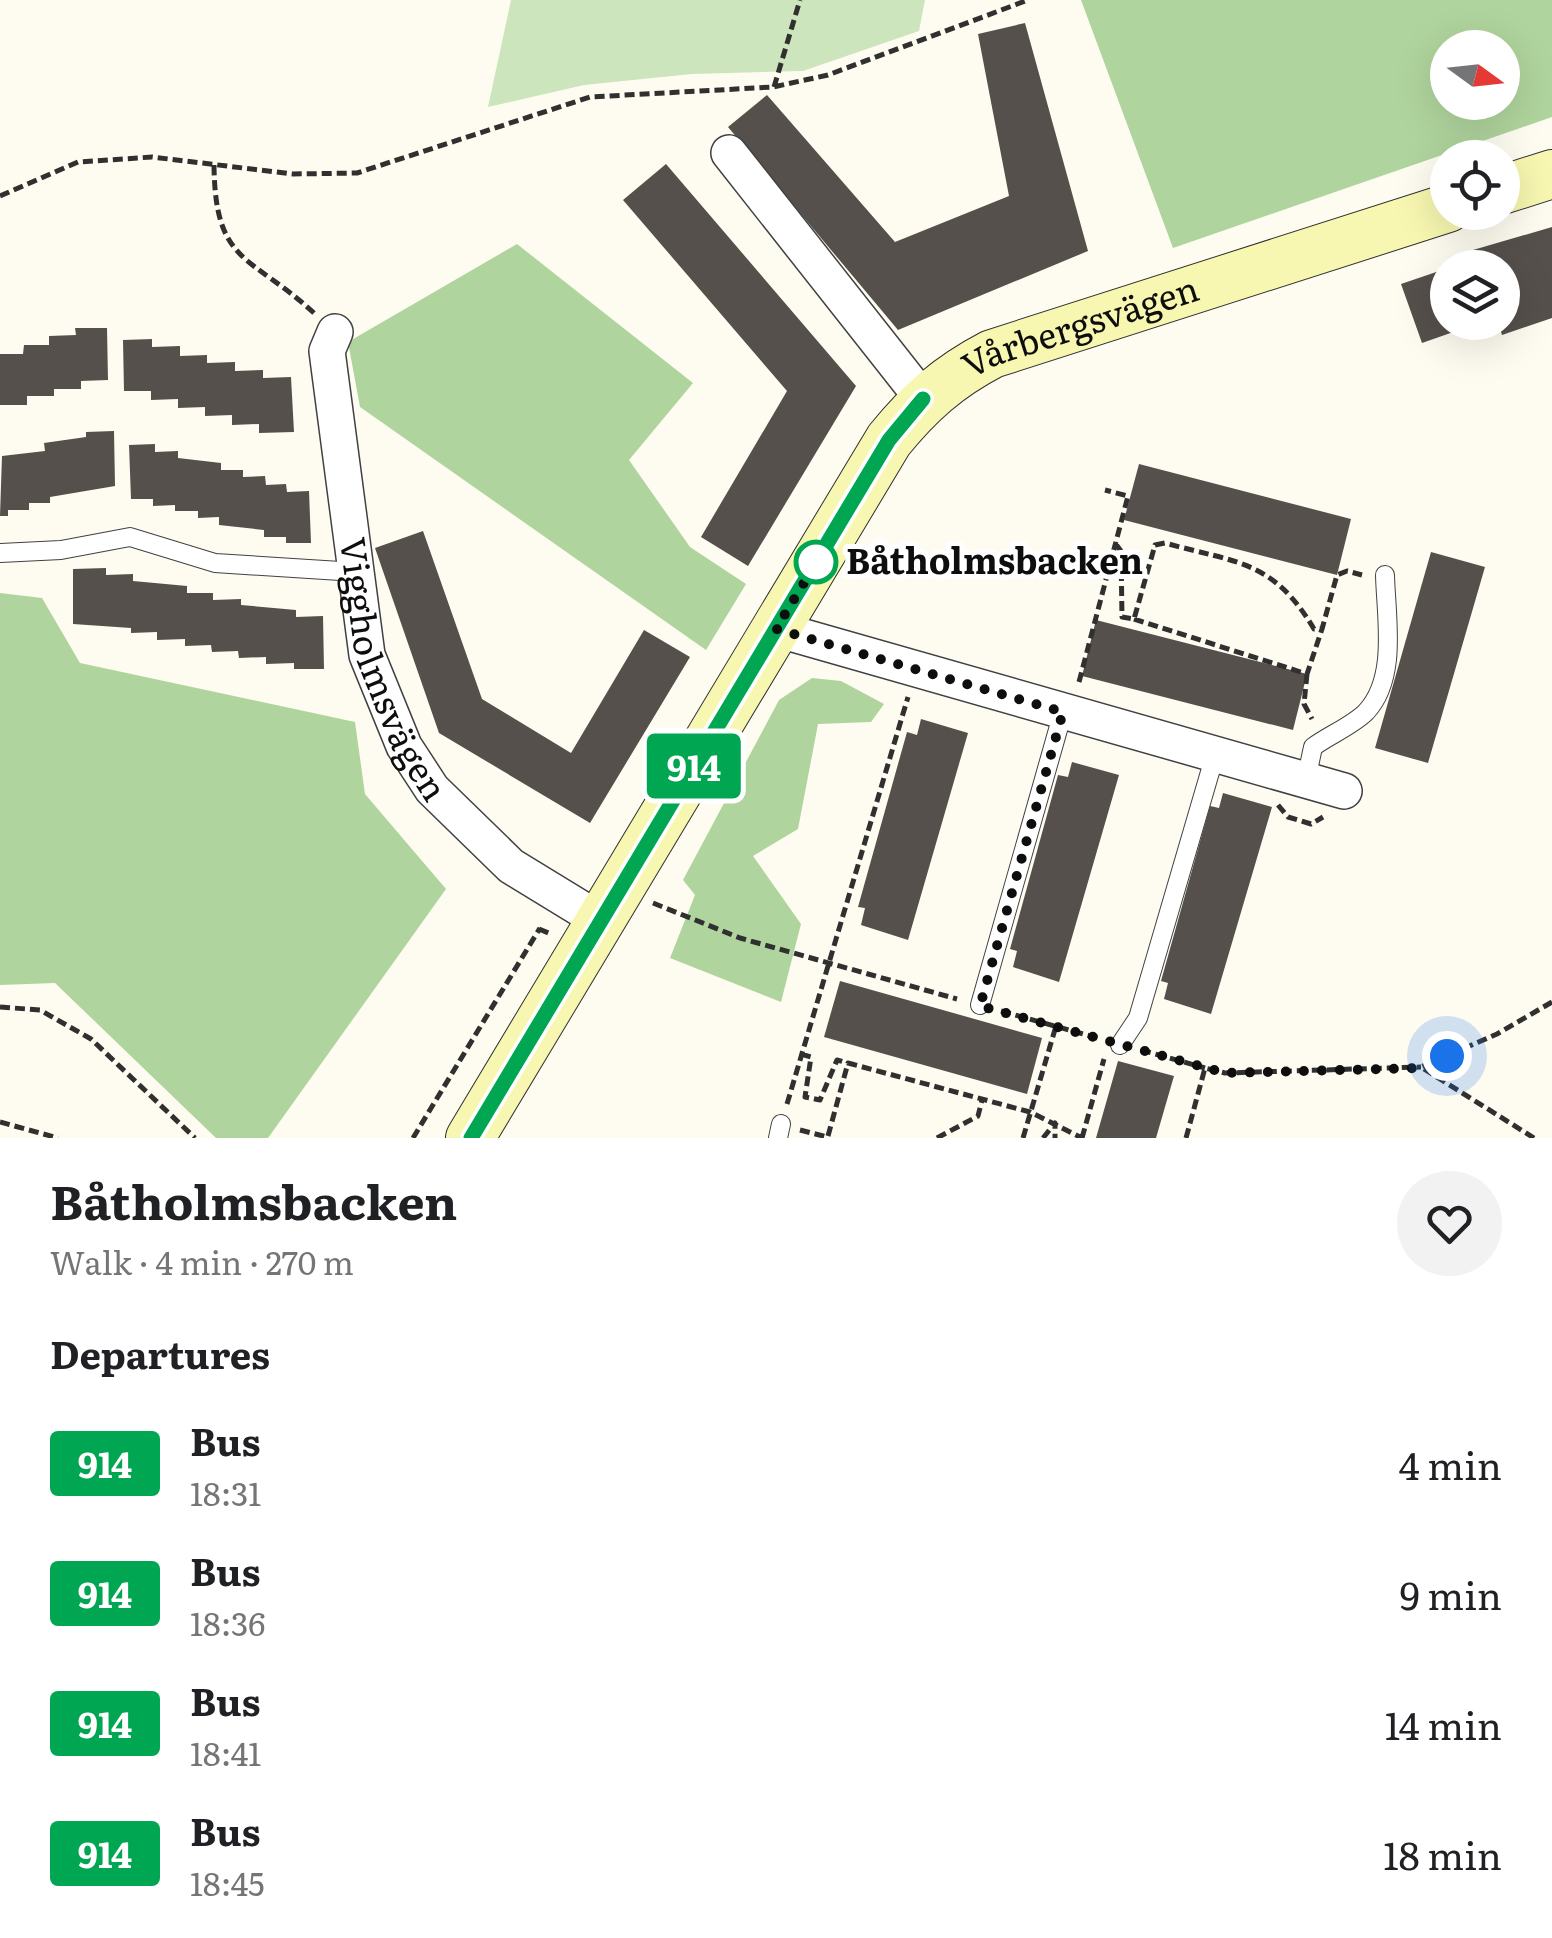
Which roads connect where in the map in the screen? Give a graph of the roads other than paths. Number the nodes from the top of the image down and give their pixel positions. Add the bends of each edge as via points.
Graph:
1 (729, 153) dead end
2 (1552, 174) edge
3 (1520, 184) edge
4 (1430, 214) edge
5 (335, 332) road end
6 (923, 399) junction
7 (0, 554) edge
8 (356, 572) junction
9 (1385, 575) road end
10 (776, 629) junction
11 (1073, 700) junction
12 (1214, 755) junction
13 (1306, 780) junction
14 (1344, 791) dead end
15 (612, 904) junction
16 (980, 1006) road end
17 (1120, 1044) road end
18 (470, 1138) edge

1 - 6 street
2 - 3 street
4 - 6 street, Vårbergsvägen via 992,354
5 - 8 street, Viggholmsvägen via 327,352
6 - 10 street, Vårbergsvägen via 889,440
7 - 8 lane via 130,537 216,563
8 - 15 street, Viggholmsvägen via 367,655 404,746 432,789 511,866 559,896
9 - 13 lane via 1388,656 1379,685 1368,710 1313,747
10 - 11 street via 916,670
10 - 15 street, Vårbergsvägen
11 - 12 street
11 - 16 lane
12 - 13 street
12 - 17 lane via 1138,1018
13 - 14 street
15 - 18 street, Vårbergsvägen

